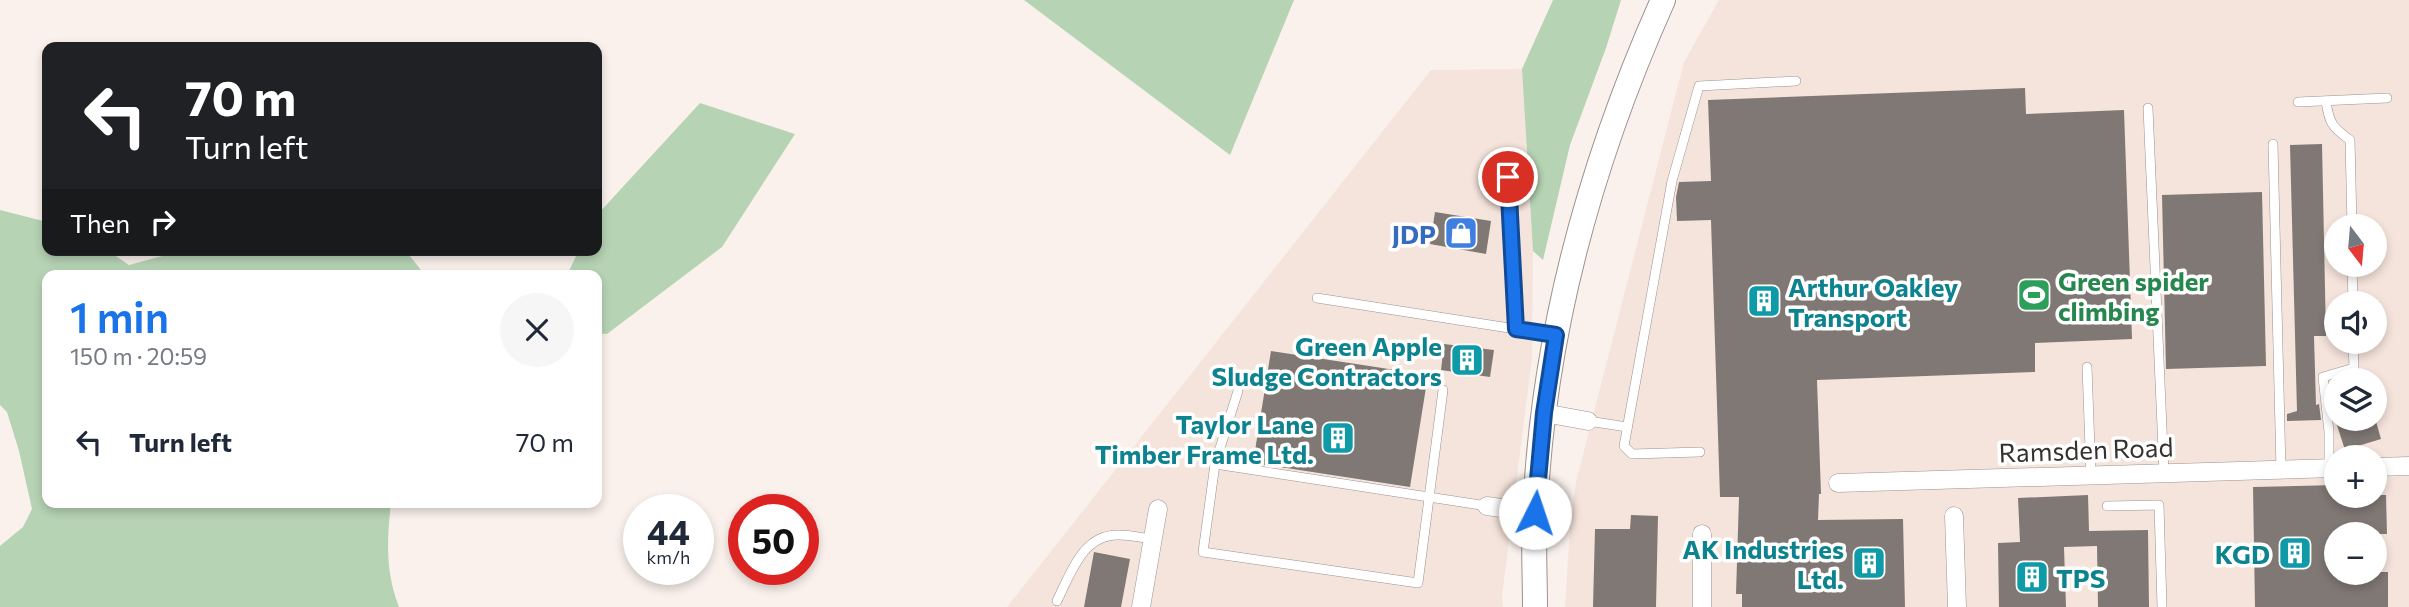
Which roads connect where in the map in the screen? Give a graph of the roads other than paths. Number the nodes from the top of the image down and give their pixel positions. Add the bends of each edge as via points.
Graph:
1 (1663, 0) edge
2 (1796, 81) dead end
3 (2387, 98) dead end
4 (2326, 101) junction
5 (2298, 102) dead end
6 (2148, 108) dead end
7 (2273, 144) dead end
8 (1508, 177) dead end
9 (2352, 214) edge
10 (1317, 298) dead end
11 (1516, 329) junction
12 (1556, 335) junction
13 (2353, 354) edge
14 (2087, 367) dead end
15 (1443, 390) dead end
16 (1238, 391) dead end
17 (1544, 413) junction
18 (1588, 421) joint
19 (1627, 427) junction
20 (2330, 445) edge
21 (1700, 452) dead end
22 (1215, 464) junction
23 (2409, 466) edge
24 (2387, 467) edge
25 (2324, 469) edge
26 (2281, 470) junction
27 (2164, 473) junction
28 (2091, 475) junction
29 (1838, 483) dead end
30 (1428, 497) junction
31 (1487, 506) joint
32 (2107, 506) dead end
33 (1158, 509) dead end
34 (1535, 513) junction
35 (1954, 516) dead end
36 (1702, 534) dead end
37 (1153, 539) junction
38 (1057, 601) dead end
39 (1141, 607) edge
40 (1535, 607) edge
41 (1702, 607) edge
42 (1957, 607) edge
43 (2162, 607) edge

1 - 12 main road via 1603,152 1578,233
2 - 19 lane via 1699,86 1672,181
3 - 4 lane
4 - 5 lane
4 - 9 lane via 2328,118 2350,140
6 - 27 lane
7 - 26 lane
8 - 11 lane
10 - 11 lane
11 - 12 lane
12 - 17 main road
13 - 20 lane via 2354,368 2323,377
14 - 28 lane
15 - 30 lane
16 - 22 lane
17 - 18 street
17 - 34 main road
18 - 19 lane
19 - 21 lane via 1624,446 1632,454
22 - 30 lane
22 - 30 lane via 1203,552 1418,583
23 - 24 street
25 - 26 street, Ramsden Road
26 - 27 street, Ramsden Road
27 - 28 street, Ramsden Road
28 - 29 street, Ramsden Road
30 - 31 lane
31 - 34 street
32 - 43 lane via 2159,505
33 - 37 street
34 - 40 main road
35 - 42 street
36 - 41 street
37 - 38 lane via 1120,534 1096,539 1086,547
37 - 39 street

